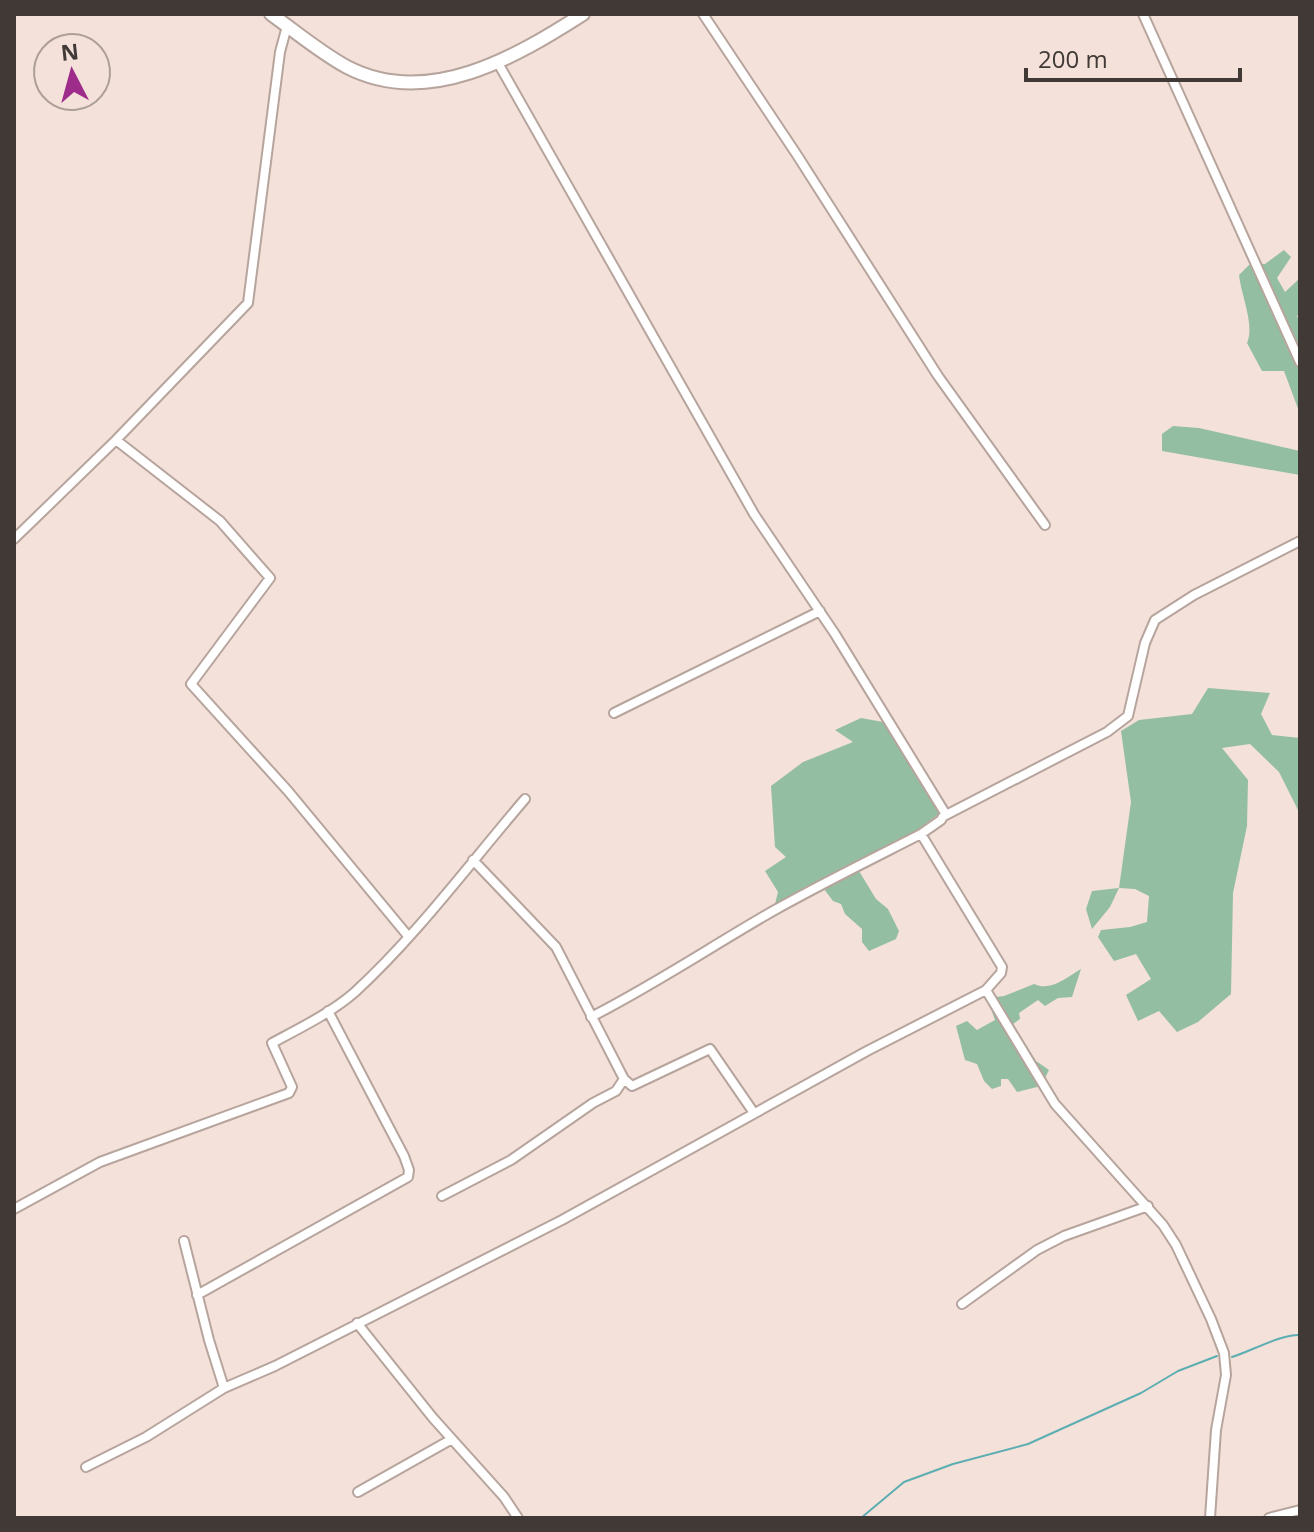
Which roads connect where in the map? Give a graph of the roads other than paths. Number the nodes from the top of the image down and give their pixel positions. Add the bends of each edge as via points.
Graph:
1 (271, 14) edge
2 (583, 14) edge
3 (703, 14) edge
4 (1143, 14) edge
5 (287, 26) junction
6 (498, 63) junction
7 (1300, 362) edge
8 (116, 440) junction
9 (1045, 525) dead end
10 (14, 539) edge
11 (1300, 541) edge
12 (820, 611) junction
13 (614, 713) dead end
14 (525, 799) dead end
15 (944, 816) junction
16 (921, 834) junction
17 (473, 860) junction
18 (408, 936) junction
19 (986, 990) junction
20 (328, 1011) junction
21 (591, 1017) junction
22 (624, 1079) junction
23 (754, 1113) junction
24 (442, 1196) dead end
25 (1148, 1206) junction
26 (14, 1209) edge
27 (184, 1241) dead end
28 (197, 1295) junction
29 (962, 1304) dead end
30 (357, 1323) junction
31 (224, 1388) junction
32 (452, 1439) junction
33 (86, 1467) dead end
34 (358, 1492) dead end
35 (1300, 1510) edge
36 (518, 1518) edge
37 (1210, 1518) edge
38 (1269, 1518) edge

1 - 5 street
2 - 6 street
3 - 9 street via 938,376
4 - 7 street
5 - 6 street via 348,67 384,79 450,78
5 - 8 street via 248,303
6 - 12 street via 754,514
8 - 10 street
8 - 18 street via 220,521 270,578 191,684
11 - 15 street via 1155,620 1128,716 1107,732
12 - 13 street
12 - 15 street via 944,807
14 - 17 street
15 - 16 street
16 - 19 street via 1002,967
16 - 21 street via 775,910
17 - 18 street
17 - 21 street via 556,947
18 - 20 street via 354,993
19 - 23 street
19 - 25 street via 1055,1104
20 - 26 street via 272,1043 292,1087 289,1093 100,1162
20 - 28 street via 404,1156 408,1177
21 - 22 street
22 - 23 street via 632,1086 710,1049
22 - 24 street via 616,1091 511,1160
23 - 30 street via 562,1220
25 - 29 street via 1037,1250
25 - 37 street via 1176,1245 1224,1353
27 - 28 street
28 - 31 street
30 - 31 street
30 - 32 street
31 - 33 street
32 - 34 street
32 - 36 street
35 - 38 street

